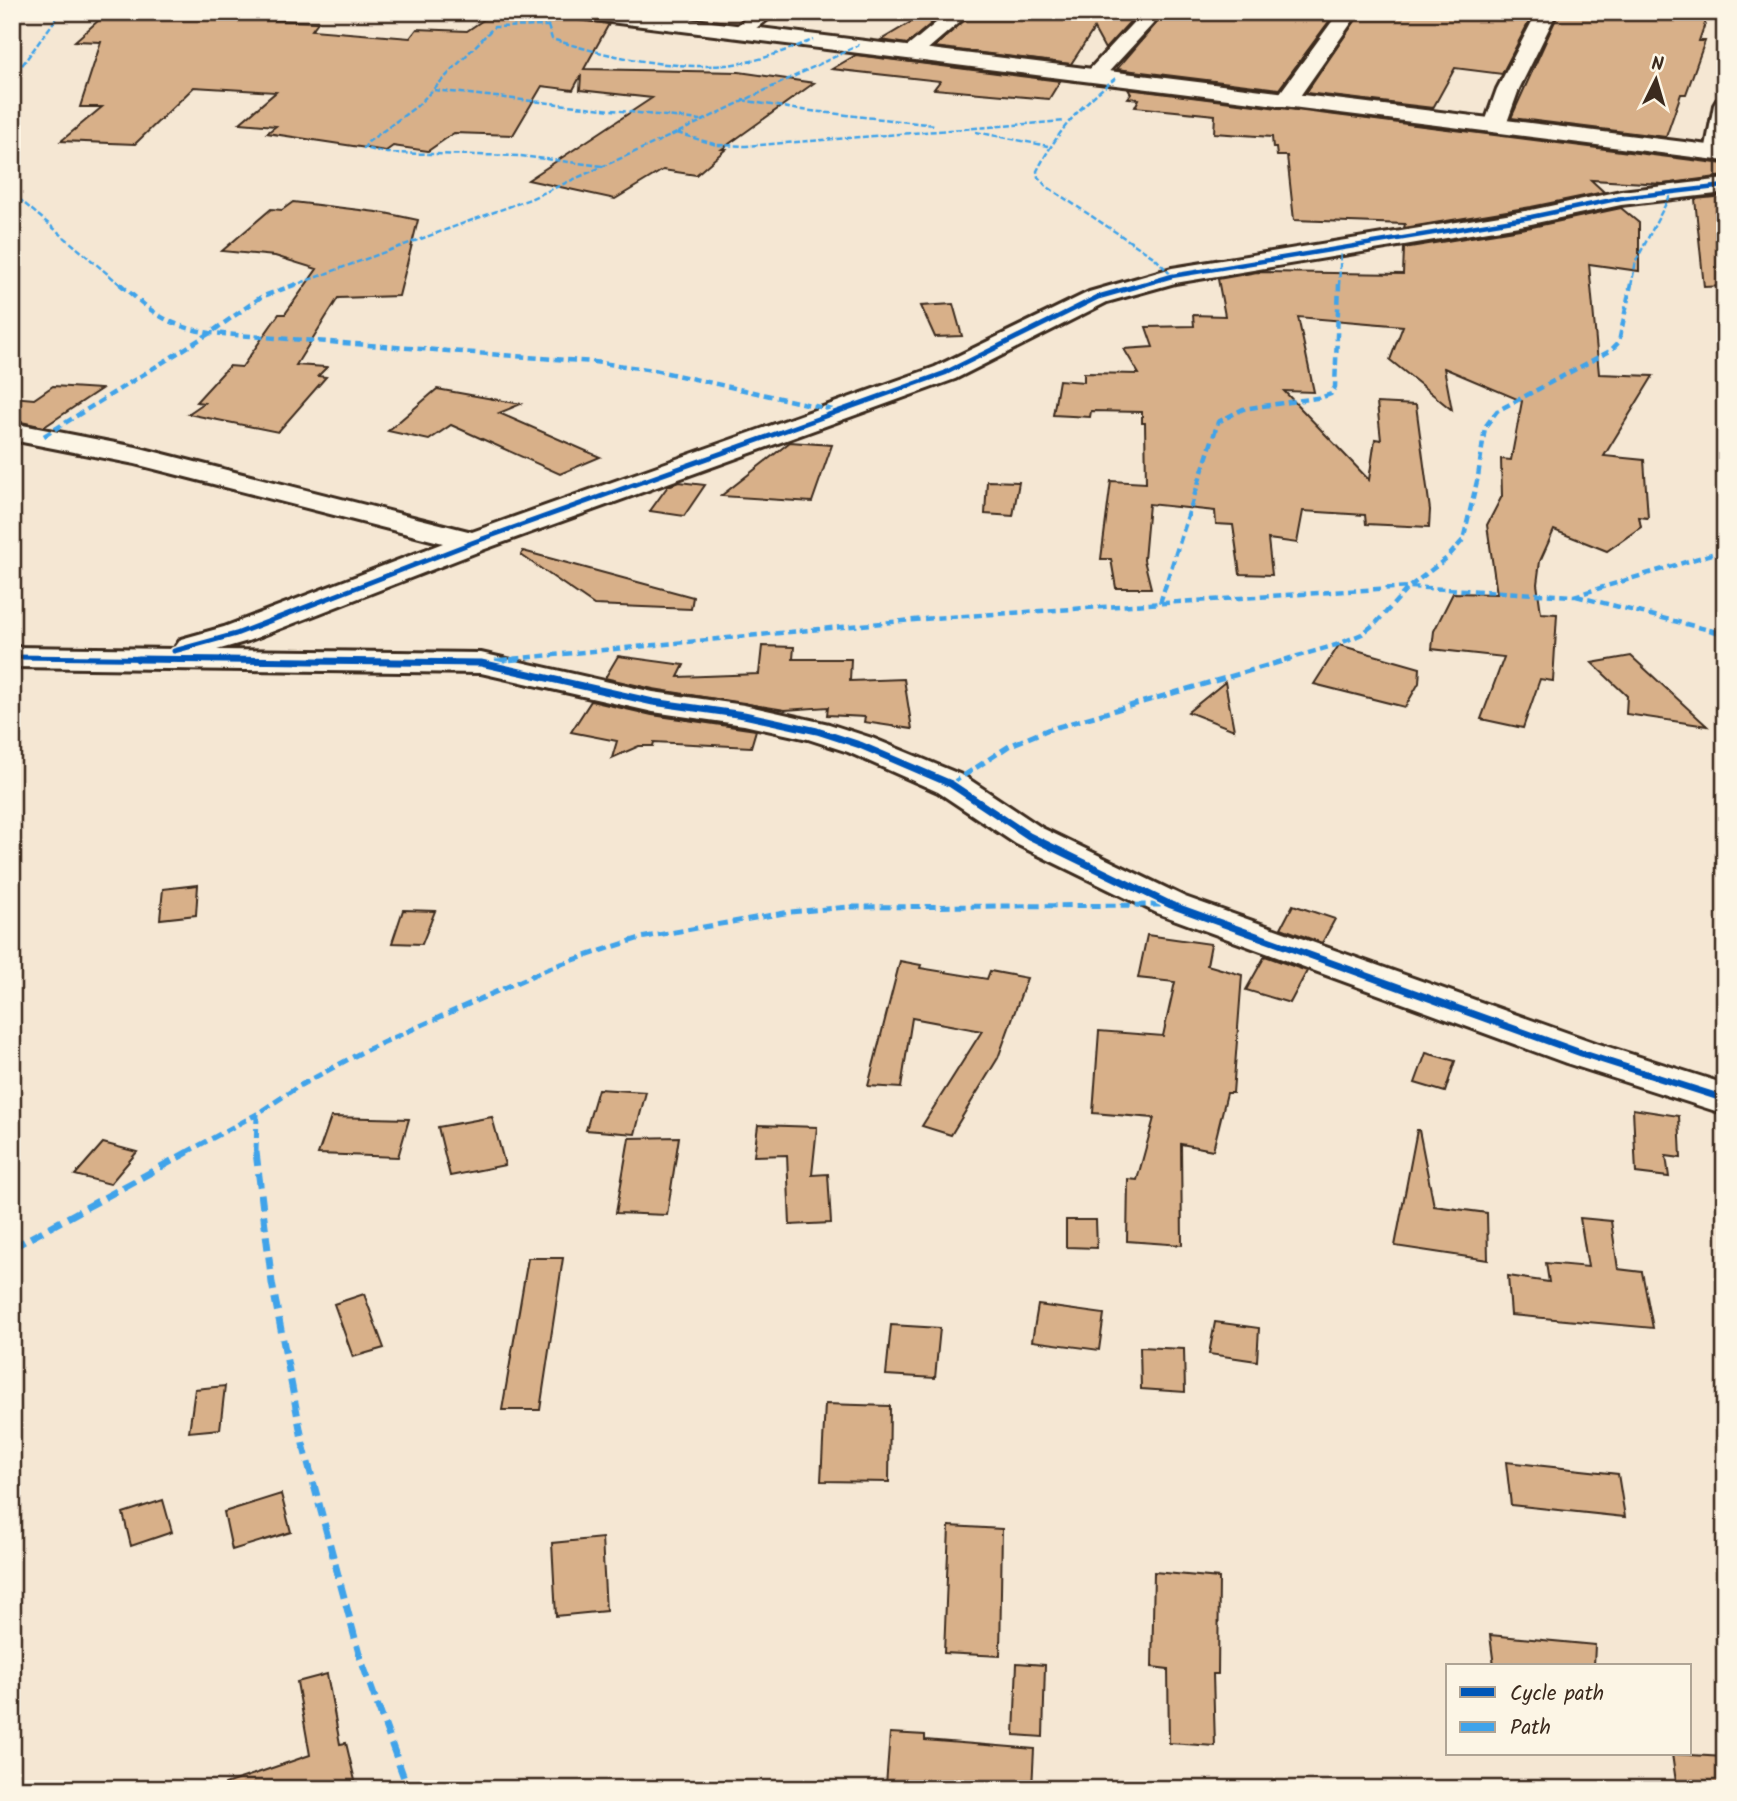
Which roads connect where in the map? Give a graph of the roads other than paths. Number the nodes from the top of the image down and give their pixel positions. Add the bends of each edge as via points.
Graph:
1 (578, 12) edge
2 (767, 12) edge
3 (961, 12) edge
4 (1154, 12) edge
5 (1349, 12) edge
6 (1547, 12) edge
7 (740, 31) junction
8 (914, 51) junction
9 (1095, 75) junction
10 (1284, 101) junction
11 (1725, 105) edge
12 (1495, 125) junction
13 (1720, 153) edge
14 (1725, 186) edge
15 (12, 431) edge
16 (474, 542) junction
17 (12, 657) edge
18 (139, 657) junction
19 (1725, 1099) edge

1 - 7 street
2 - 7 street
3 - 8 street
4 - 9 street
5 - 10 street
6 - 12 street
7 - 8 street
8 - 9 street
9 - 10 street
10 - 12 street
11 - 13 street
12 - 13 street
14 - 16 street via 1620,198 1133,285 1098,297 945,373
15 - 16 street via 136,456
16 - 18 street via 236,634
17 - 18 street
18 - 19 street via 481,663 640,699 817,731 951,784 1029,836 1171,905 1580,1053

